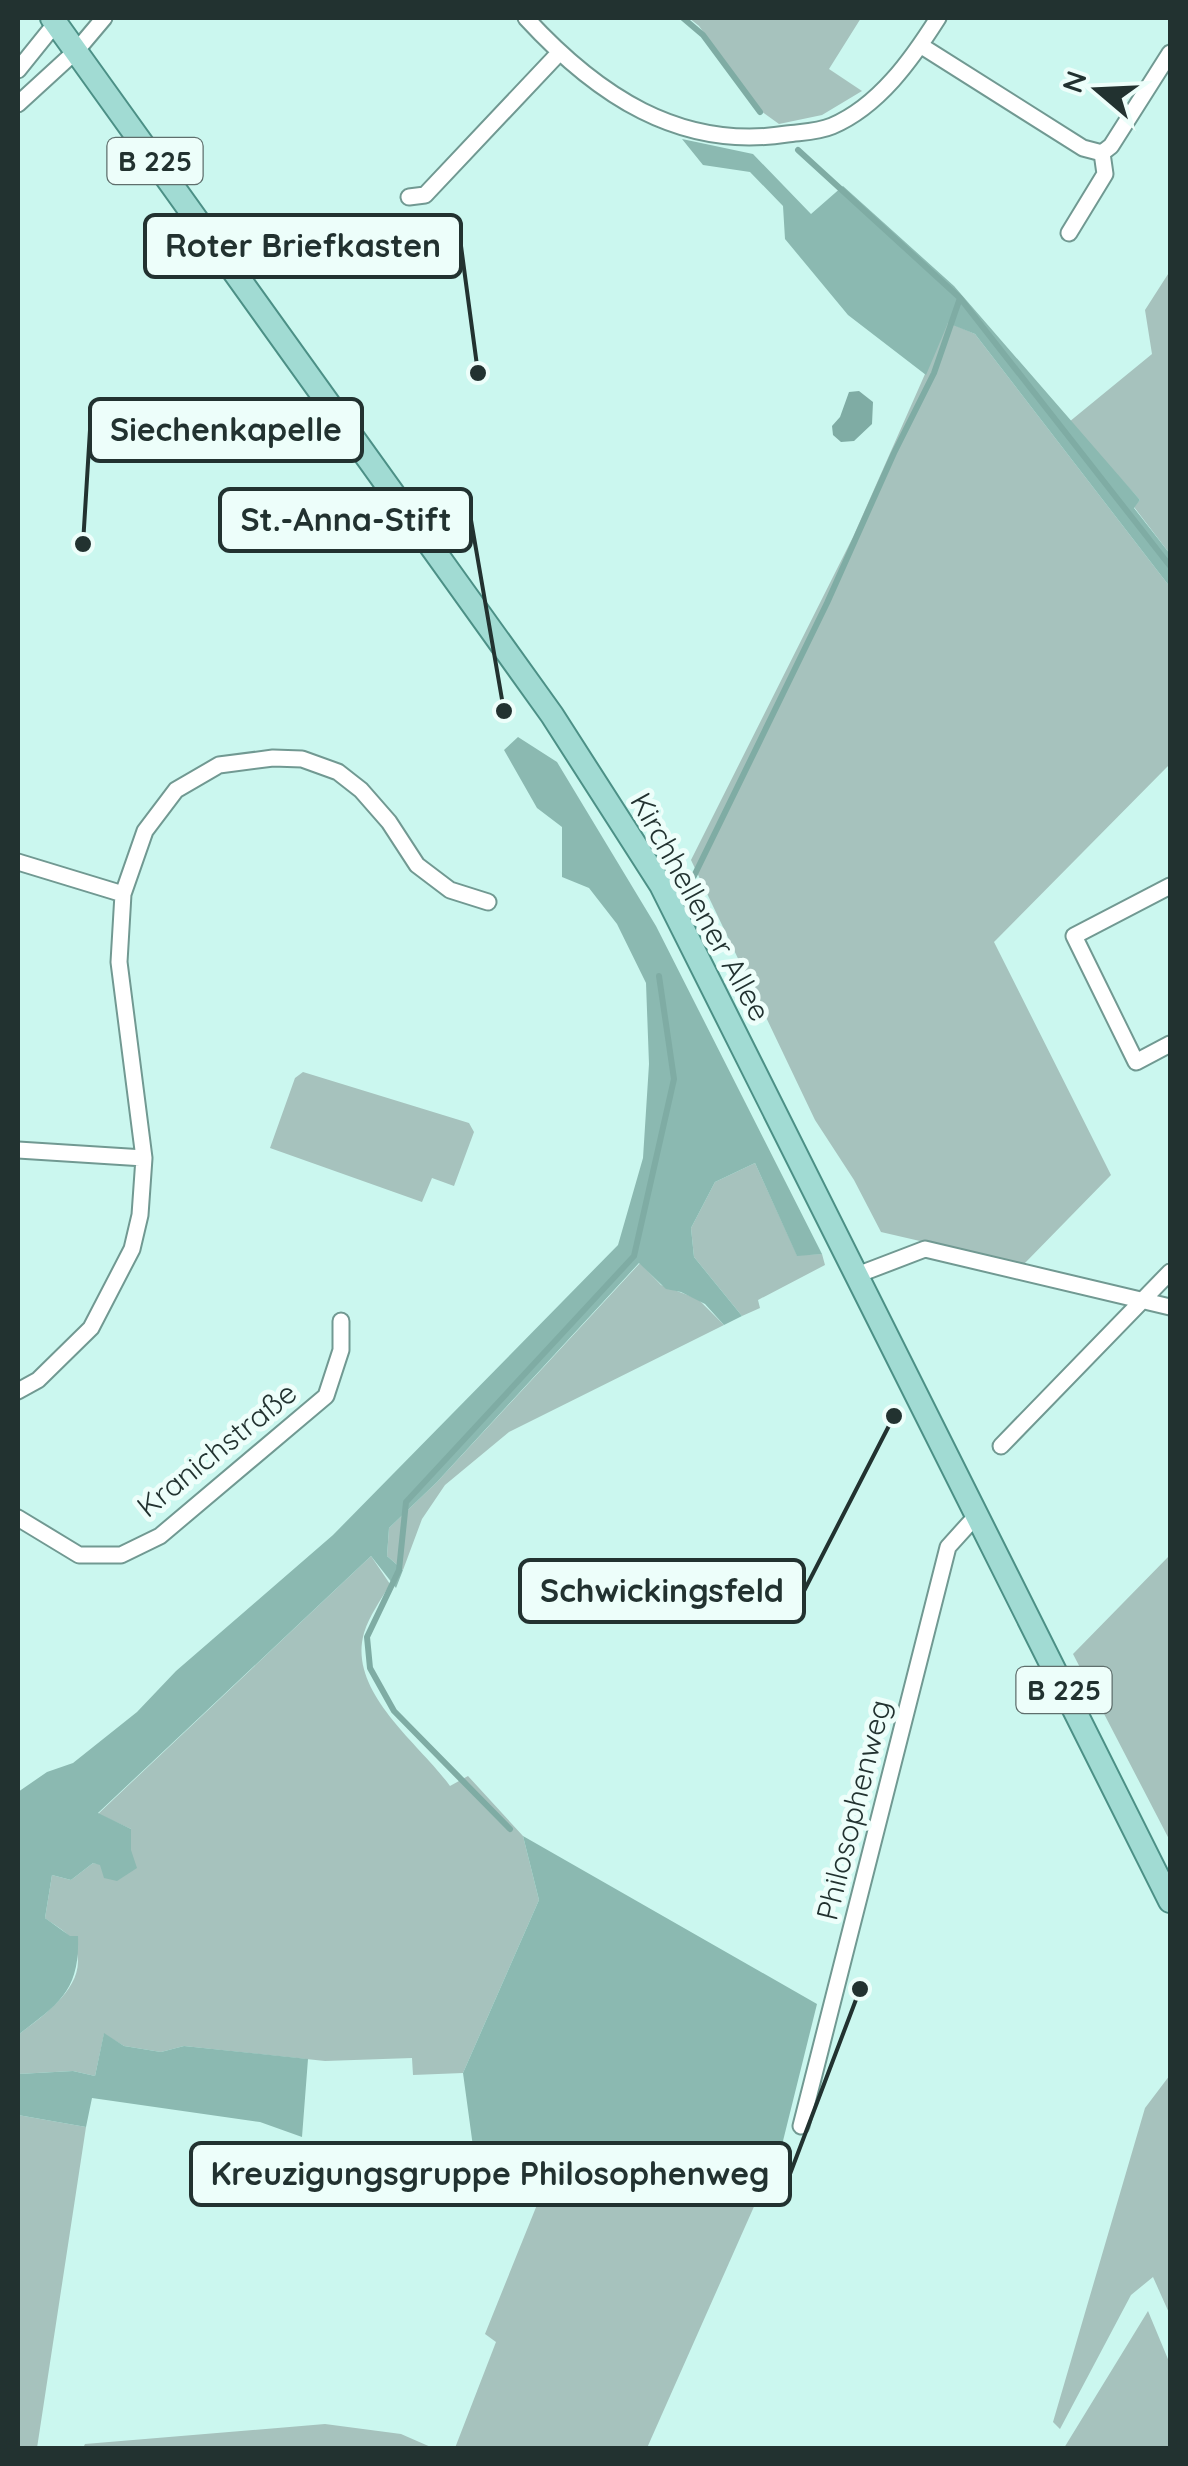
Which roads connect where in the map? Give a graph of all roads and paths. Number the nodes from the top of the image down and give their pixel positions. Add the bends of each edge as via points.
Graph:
1 (104, 18) edge
2 (526, 18) edge
3 (938, 18) edge
4 (56, 19) edge
5 (920, 45) junction
6 (76, 50) junction
7 (558, 53) junction
8 (1170, 53) edge
9 (18, 70) edge
10 (18, 104) edge
11 (1102, 153) junction
12 (409, 197) dead end
13 (1069, 233) dead end
14 (18, 862) edge
15 (1170, 886) edge
16 (123, 894) junction
17 (488, 902) dead end
18 (1170, 1044) edge
19 (18, 1150) edge
20 (144, 1158) junction
21 (1170, 1272) edge
22 (857, 1275) junction
23 (1142, 1301) junction
24 (1170, 1307) edge
25 (341, 1321) dead end
26 (18, 1391) edge
27 (1001, 1446) dead end
28 (976, 1516) junction
29 (18, 1518) edge
30 (1170, 1901) edge
31 (801, 2126) dead end

1 - 6 street
2 - 7 street
3 - 5 street
4 - 6 main road, Kirchhellener Allee / B 225
4 - 9 street
5 - 7 street via 887,87 833,126 749,139 635,110
5 - 11 street via 1082,148
6 - 10 street
6 - 22 main road, Kirchhellener Allee / B 225 via 579,755 661,886
7 - 12 street via 425,195
8 - 11 street
11 - 13 street via 1105,174
14 - 16 street
15 - 18 street via 1074,936 1136,1062
16 - 17 street via 145,831 176,790 220,765 273,758 338,772 389,822 417,865 450,890
16 - 20 street via 120,962
19 - 20 street
20 - 26 street via 140,1215 119,1278 91,1328
21 - 23 street
22 - 23 street via 925,1249
22 - 28 main road, Kirchhellener Allee / B 225
23 - 24 street
23 - 27 street
25 - 29 street, Kranichstraße via 341,1350 326,1396 160,1536 121,1554 79,1555
28 - 30 main road, Kirchhellener Allee / B 225
28 - 31 street, Philosophenweg via 948,1547

